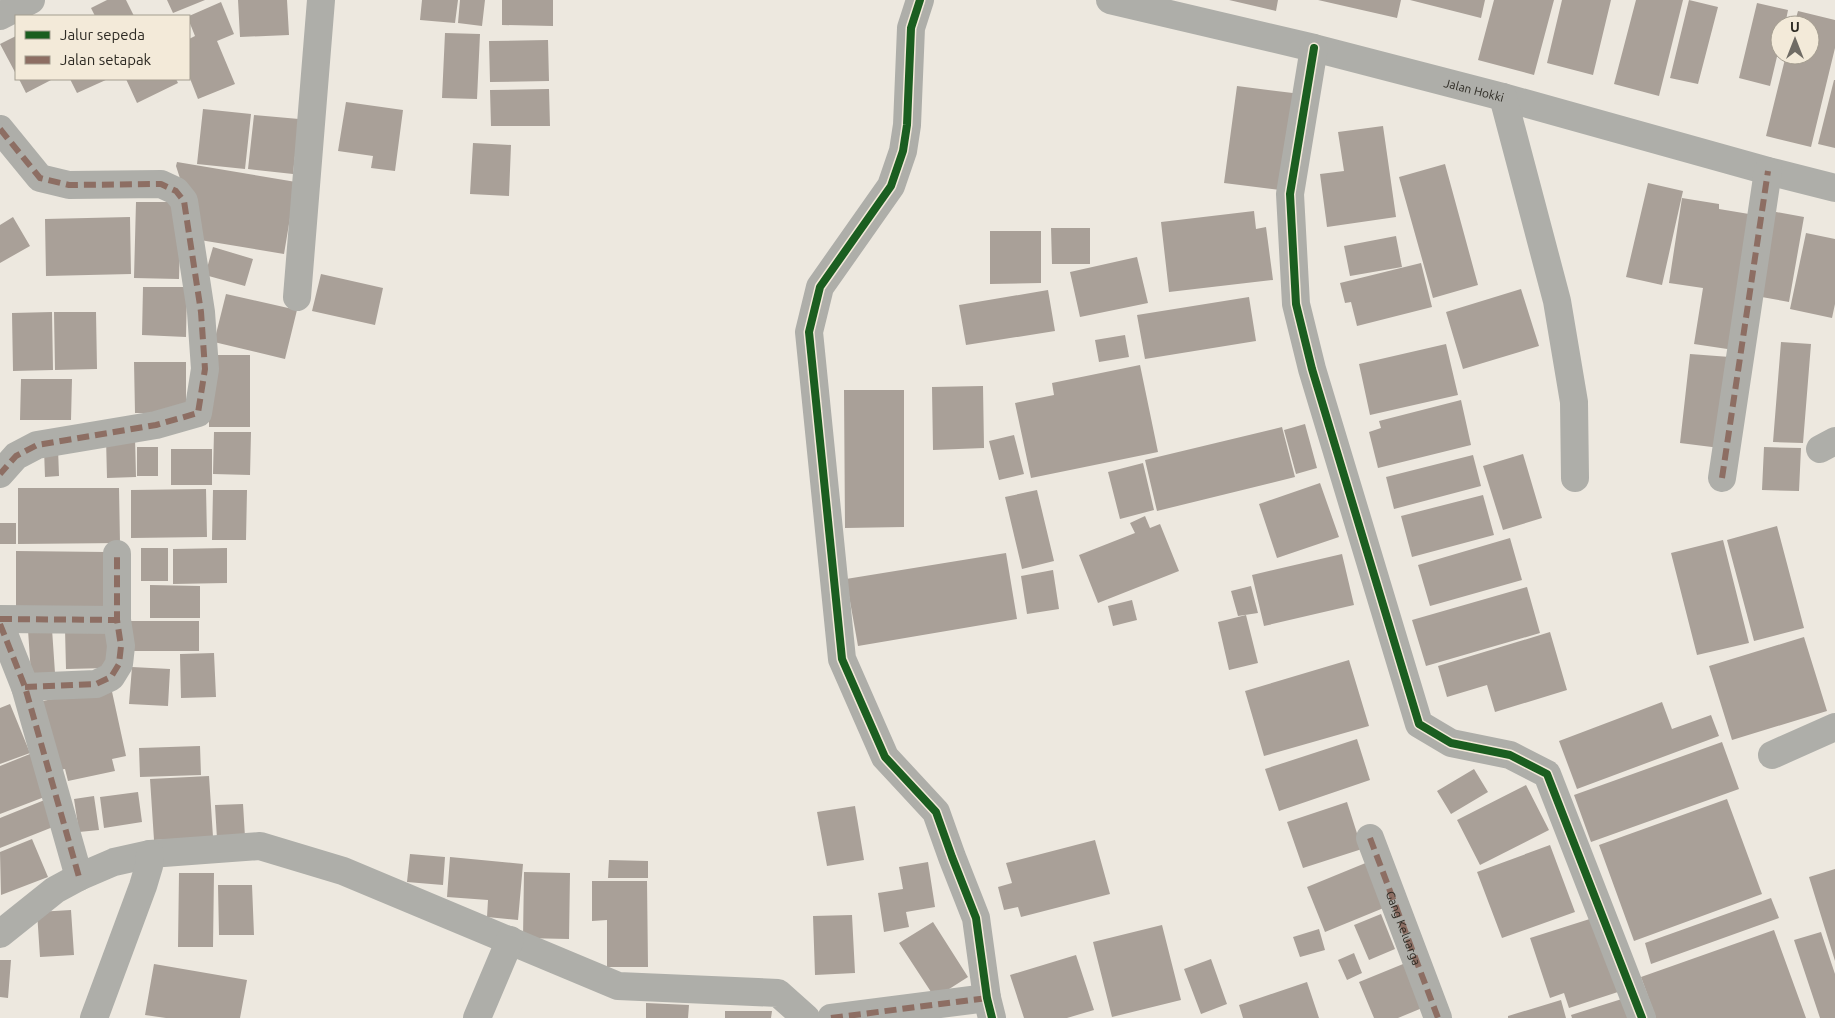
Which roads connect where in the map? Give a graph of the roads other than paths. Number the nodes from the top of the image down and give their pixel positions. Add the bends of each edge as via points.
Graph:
1 (31, 0) edge
2 (321, 0) edge
3 (920, 0) edge
4 (1110, 0) edge
5 (0, 16) edge
6 (1314, 48) junction
7 (1503, 97) junction
8 (0, 129) edge
9 (1768, 171) junction
10 (1835, 188) edge
11 (297, 297) dead end
12 (0, 474) edge
13 (1575, 478) dead end
14 (1722, 478) dead end
15 (117, 554) dead end
16 (0, 620) edge
17 (117, 620) junction
18 (0, 624) edge
19 (25, 688) junction
20 (1835, 727) edge
21 (1772, 755) dead end
22 (1370, 838) dead end
23 (150, 854) junction
24 (78, 877) junction
25 (0, 934) edge
26 (510, 940) junction
27 (989, 1008) edge
28 (94, 1018) edge
29 (478, 1018) edge
30 (806, 1018) edge
31 (831, 1018) edge
32 (1438, 1018) edge
33 (1642, 1018) edge

1 - 5 street
2 - 11 street
3 - 27 street via 911,28 903,151 891,186 820,287 808,332 842,659 885,757 936,812 976,918
4 - 6 street, Jalan Hokki
6 - 7 street, Jalan Hokki
6 - 33 street via 1290,194 1296,304 1312,369 1419,724 1451,743 1510,755 1547,774
7 - 9 street, Jalan Hokki
7 - 13 street via 1557,301 1574,402
8 - 12 street via 40,178 69,185 161,184 176,191 184,201 201,312 205,368 198,413 156,425 37,445 16,456
9 - 10 street, Jalan Hokki
9 - 14 street
15 - 17 street
16 - 17 street
17 - 19 street via 119,664 110,677 96,684
18 - 19 street
19 - 24 street
20 - 21 street
22 - 32 street, Gang Keluarga
23 - 24 street via 114,862
23 - 26 street via 260,846 343,871
23 - 28 street via 143,886
24 - 25 street via 55,890
26 - 29 street
26 - 30 street via 618,986 778,993
27 - 31 street

